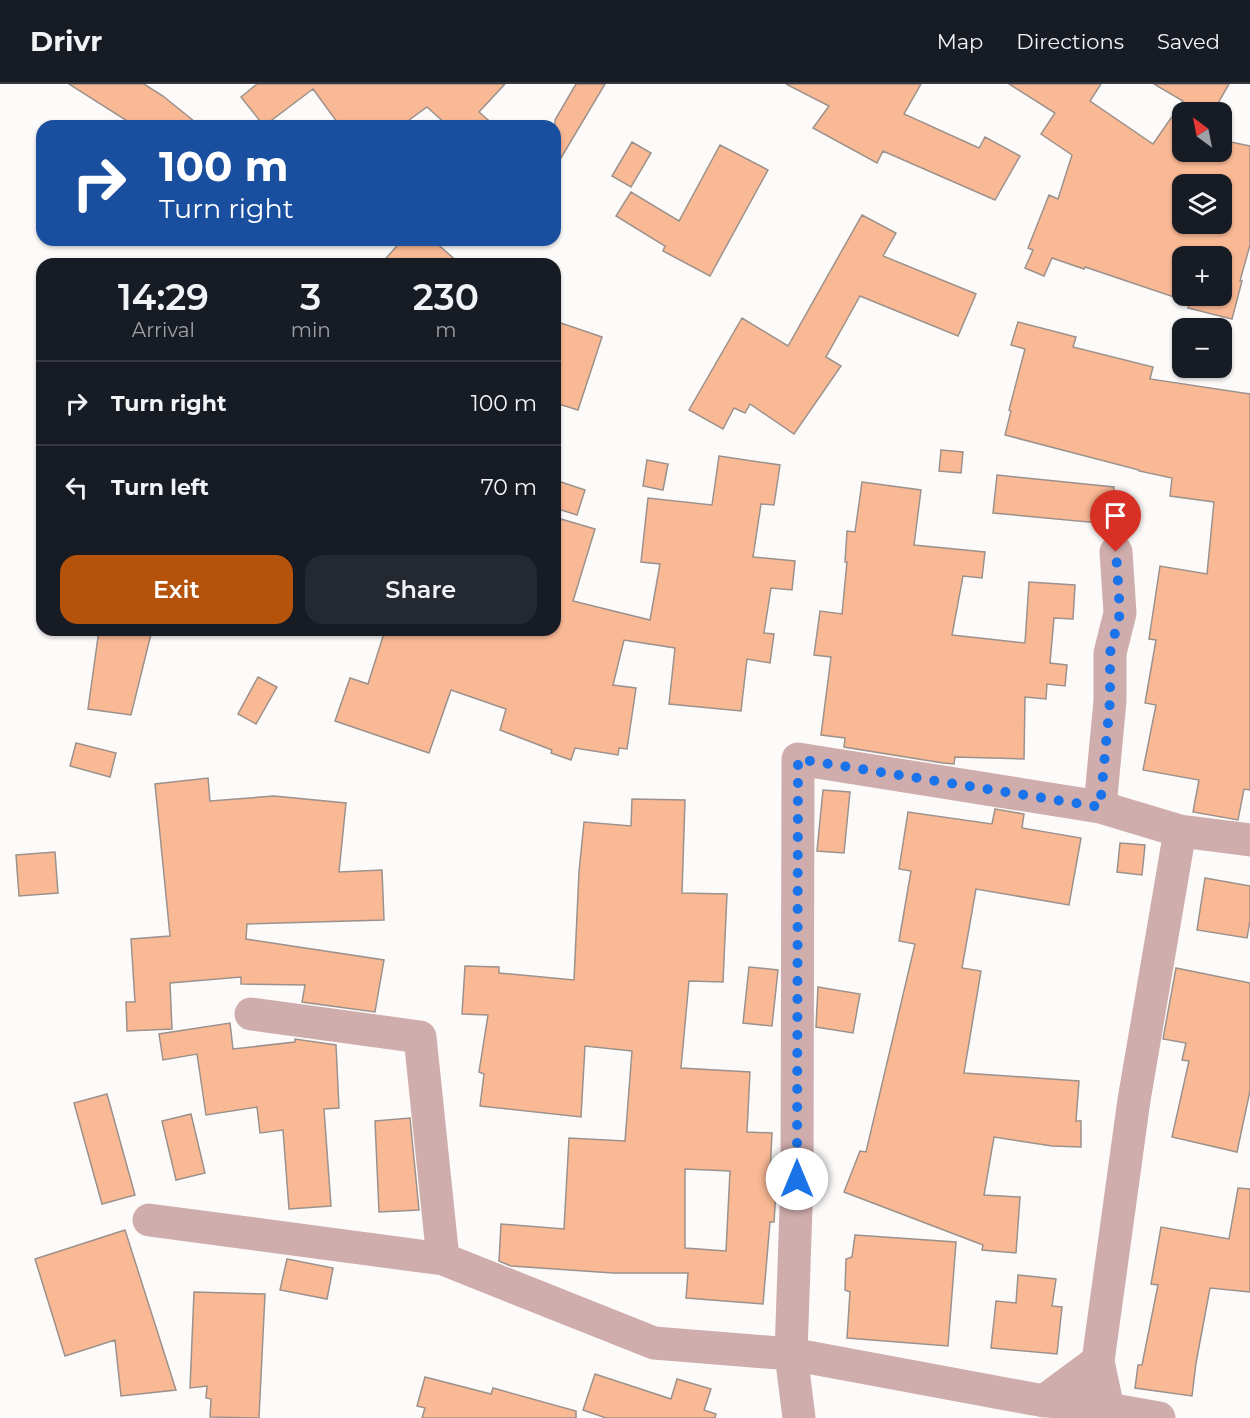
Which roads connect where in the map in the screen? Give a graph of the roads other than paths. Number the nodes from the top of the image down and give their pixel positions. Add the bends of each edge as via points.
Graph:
1 (1116, 552) dead end
2 (1100, 807) junction
3 (1180, 831) junction
4 (1250, 840) edge
5 (251, 1014) dead end
6 (149, 1220) dead end
7 (443, 1259) junction
8 (791, 1354) junction
9 (1098, 1361) junction
10 (1044, 1401) junction
11 (1108, 1408) junction
12 (799, 1418) edge
13 (1159, 1418) edge

1 - 2 street via 1120,613 1110,653 1110,701
2 - 3 street
2 - 8 street via 798,759 797,1179
3 - 4 street
3 - 9 street via 1134,1100
5 - 7 street via 420,1037
6 - 7 street
7 - 8 street via 654,1343
8 - 10 street
8 - 12 street
9 - 10 street
9 - 11 street
10 - 11 street
11 - 13 street

